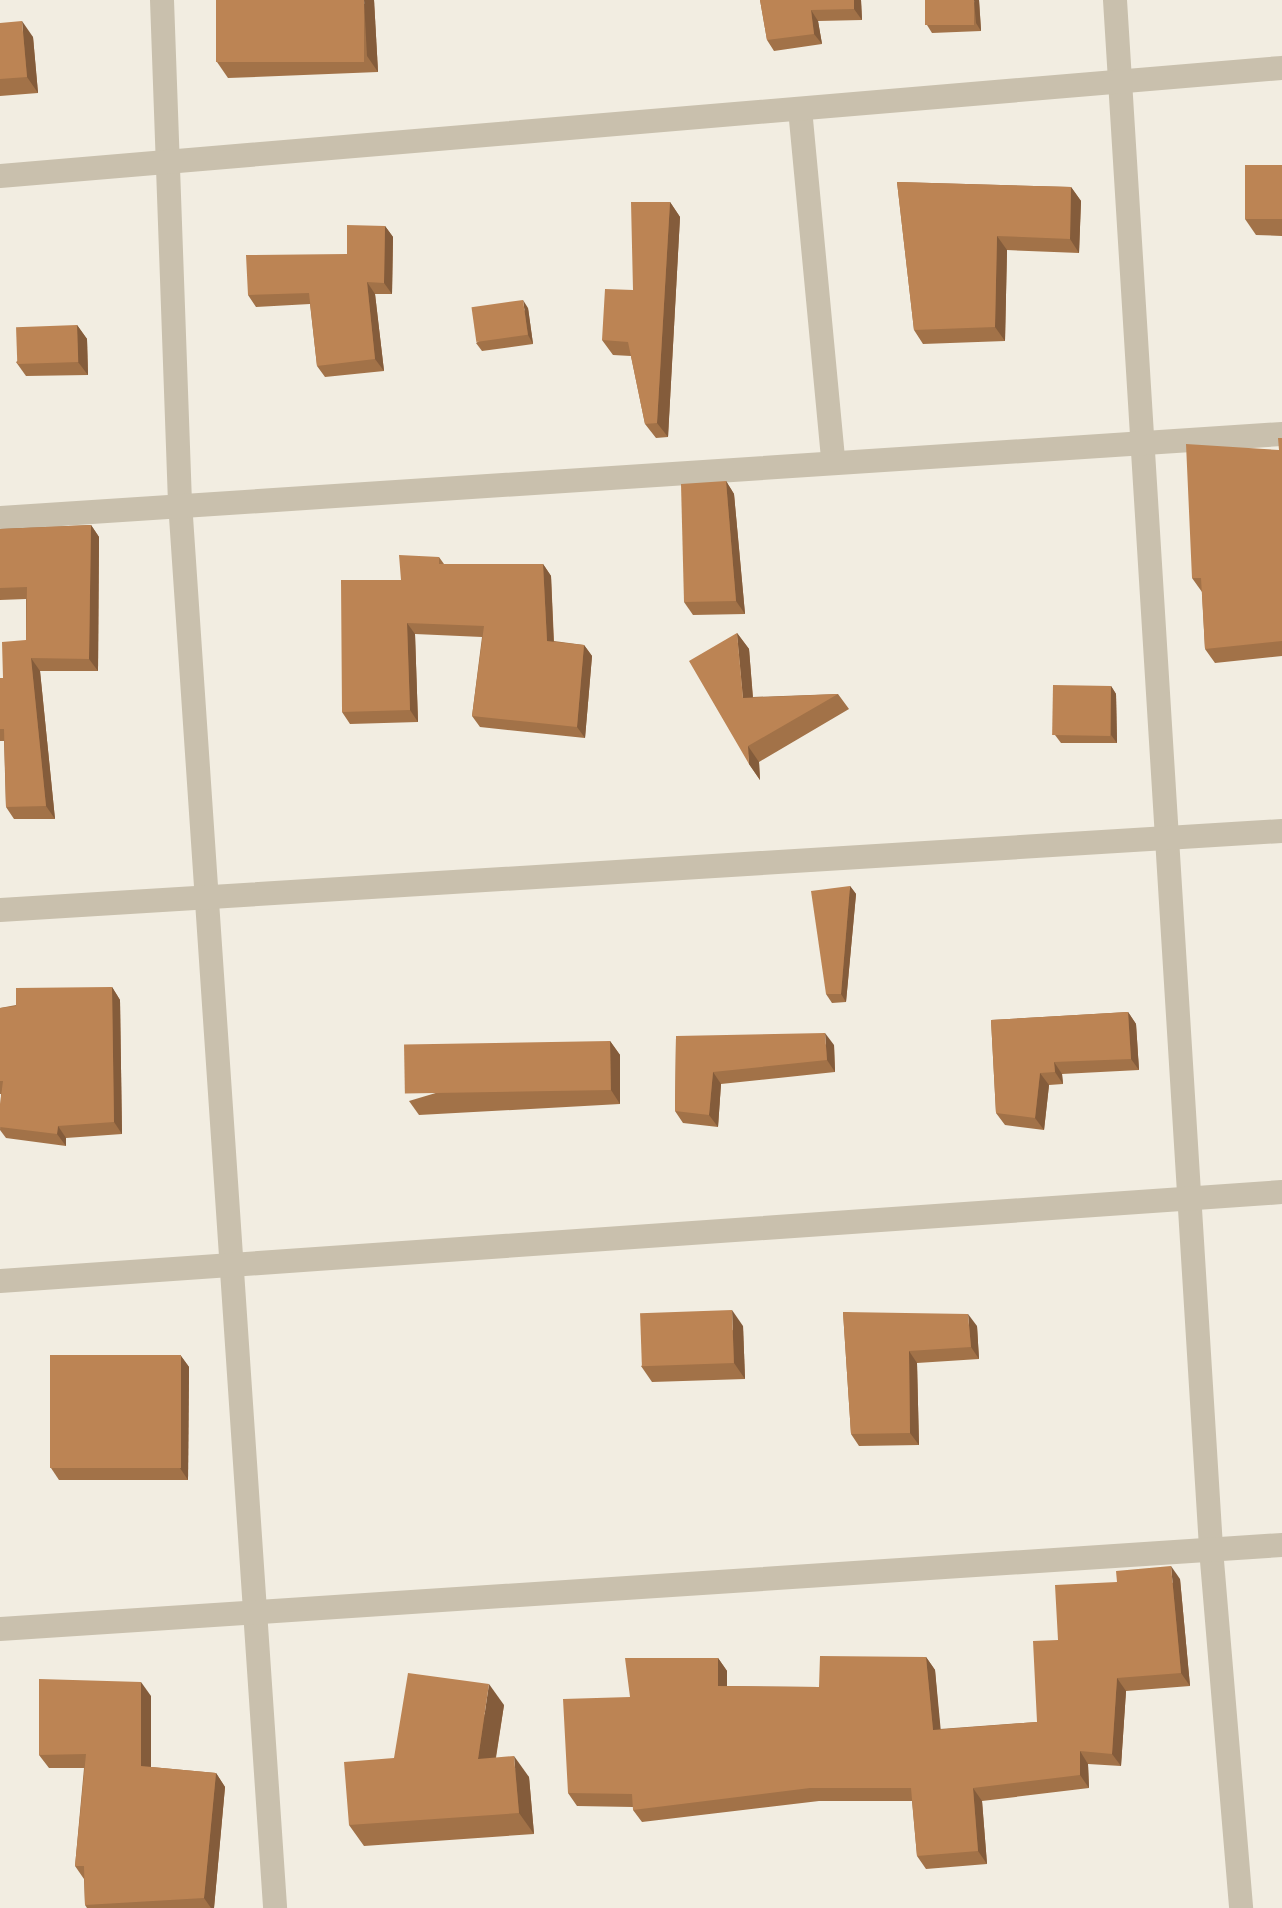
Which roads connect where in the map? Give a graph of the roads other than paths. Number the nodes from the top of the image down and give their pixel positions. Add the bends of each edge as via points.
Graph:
1 (162, 0) edge
2 (1115, 0) edge
3 (1282, 68) edge
4 (1120, 80) junction
5 (800, 109) junction
6 (172, 165) junction
7 (0, 176) edge
8 (1282, 434) edge
9 (1147, 442) junction
10 (833, 461) junction
11 (180, 502) junction
12 (0, 518) edge
13 (1282, 831) edge
14 (1170, 842) junction
15 (205, 894) junction
16 (0, 910) edge
17 (1282, 1192) edge
18 (1192, 1197) junction
19 (233, 1266) junction
20 (0, 1281) edge
21 (1282, 1545) edge
22 (1211, 1549) junction
23 (251, 1612) junction
24 (0, 1629) edge
25 (275, 1908) edge
26 (1241, 1908) edge

1 - 6 street
2 - 4 street
3 - 4 street
4 - 5 street
4 - 9 street
5 - 6 street
5 - 10 street
6 - 7 street
6 - 11 street
8 - 9 street
9 - 10 street
9 - 14 street
10 - 11 street
11 - 12 street
11 - 15 street
13 - 14 street
14 - 15 street
14 - 18 street
15 - 16 street
15 - 19 street
17 - 18 street
18 - 19 street
18 - 22 street
19 - 20 street
19 - 23 street
21 - 22 street
22 - 23 street
22 - 26 street
23 - 24 street
23 - 25 street

